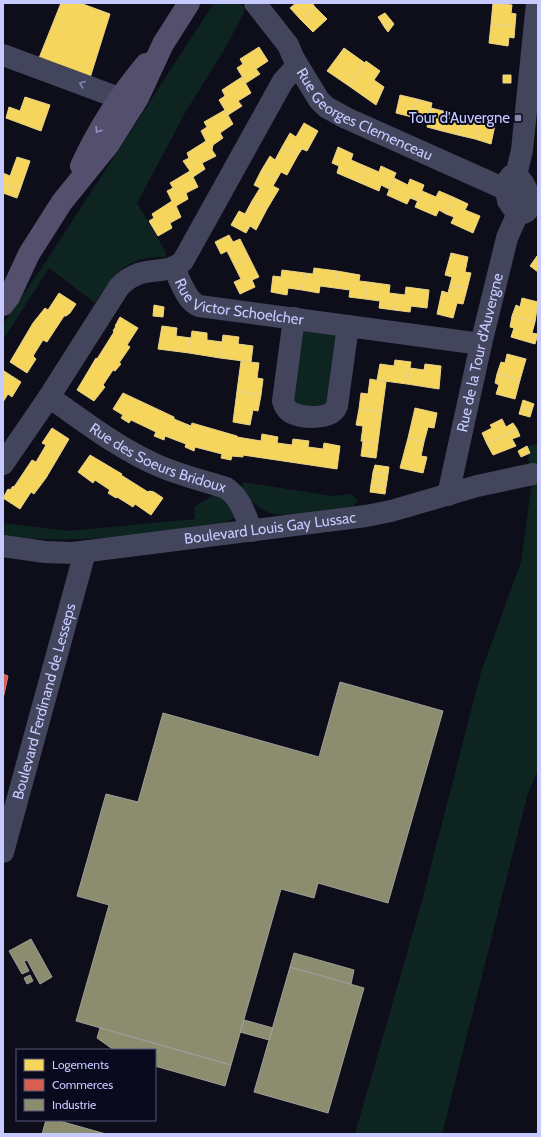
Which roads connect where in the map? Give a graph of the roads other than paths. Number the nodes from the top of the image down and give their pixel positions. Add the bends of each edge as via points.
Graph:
1 (189, 3) edge
2 (255, 3) edge
3 (538, 3) edge
4 (3, 55) edge
5 (297, 66) junction
6 (126, 102) junction
7 (510, 182) junction
8 (29, 254) junction
9 (174, 268) junction
10 (3, 279) edge
11 (3, 305) edge
12 (294, 318) junction
13 (348, 326) junction
14 (481, 344) junction
15 (49, 397) junction
16 (3, 464) edge
17 (533, 474) dead end
18 (448, 495) junction
19 (252, 531) junction
20 (3, 546) edge
21 (85, 552) junction
22 (3, 852) edge

1 - 6 main road
2 - 5 street, Rue Georges Clemenceau via 288,45
3 - 7 street via 522,150
6 -> 4 street
5 - 7 street, Rue Georges Clemenceau via 319,100 332,111
5 - 9 street, Rue Victor Schoelcher via 283,81 183,261
6 - 8 main road via 95,135 70,189
7 - 14 street, Rue de la Tour d'Auvergne via 508,201 518,213 508,238
8 - 10 main road
8 - 11 main road
9 - 12 street, Rue Victor Schoelcher via 185,291 195,304
9 - 15 street via 144,272 125,281 111,297
12 - 13 street, Rue Victor Schoelcher
12 - 13 street via 283,401 291,412 321,417 332,413 337,406
13 - 14 street, Rue Victor Schoelcher
14 - 18 street, Rue de la Tour d'Auvergne
15 - 16 street
15 - 19 street, Rue des Soeurs Bridoux via 143,458 226,488 240,502
17 - 18 street, Boulevard Louis Gay Lussac
18 - 19 street, Boulevard Louis Gay Lussac via 391,512
19 - 21 street, Boulevard Louis Gay Lussac
20 - 21 street, Boulevard Louis Gay Lussac via 55,553
21 - 22 street, Boulevard Ferdinand de Lesseps

